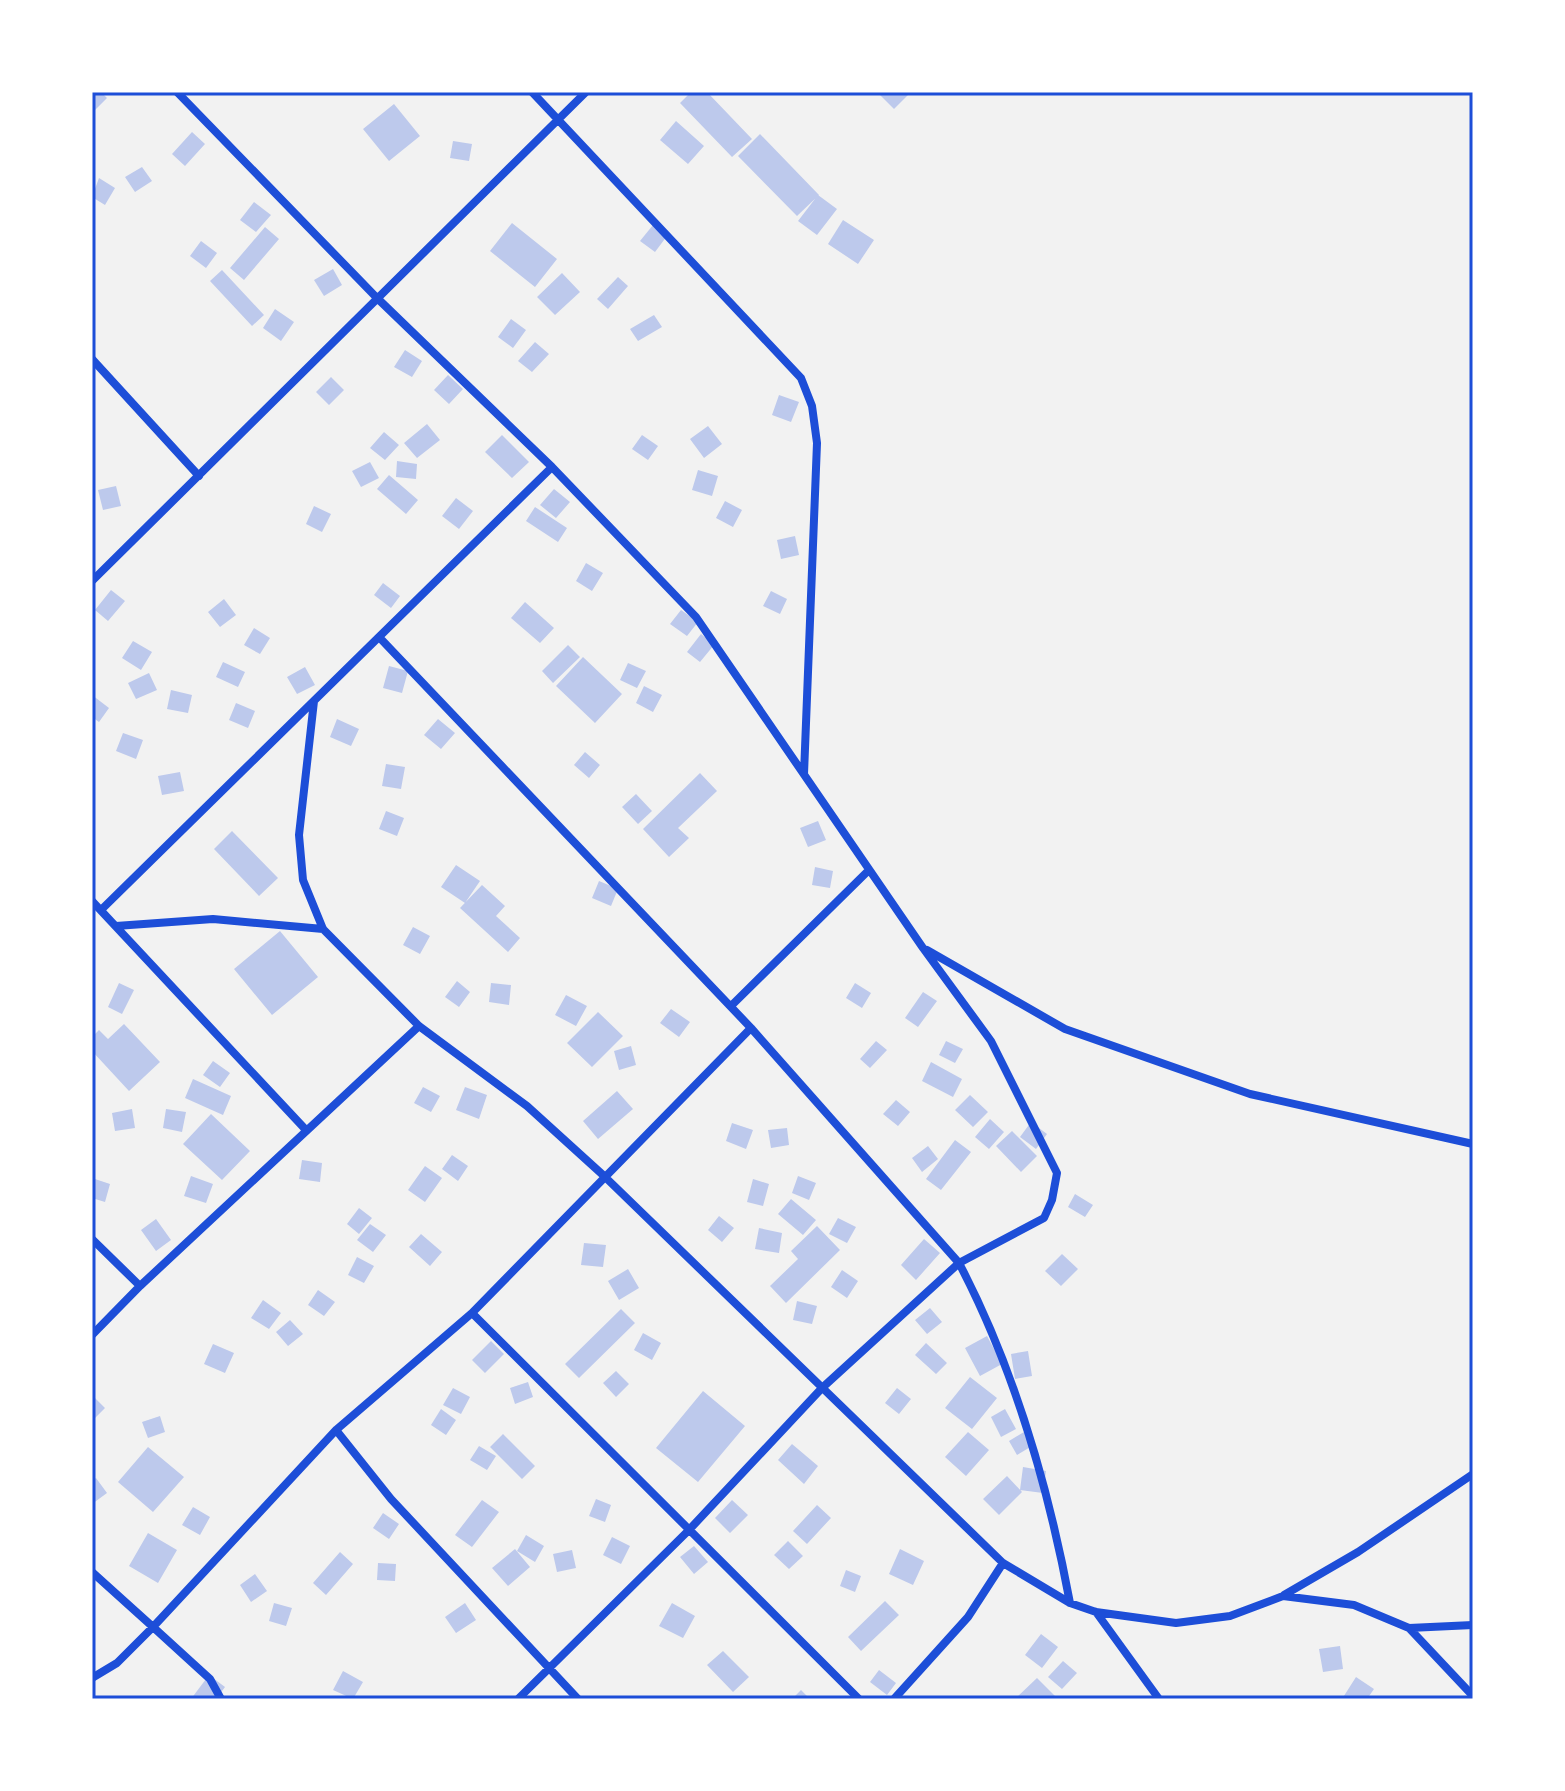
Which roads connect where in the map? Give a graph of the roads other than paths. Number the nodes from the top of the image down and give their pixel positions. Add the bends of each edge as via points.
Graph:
1 (177, 92) edge
2 (532, 92) edge
3 (586, 92) edge
4 (559, 118) junction
5 (376, 297) junction
6 (92, 359) edge
7 (552, 467) junction
8 (199, 476) junction
9 (92, 581) edge
10 (379, 637) junction
11 (314, 701) junction
12 (804, 775) junction
13 (869, 870) junction
14 (92, 901) edge
15 (101, 910) junction
16 (116, 926) junction
17 (323, 929) junction
18 (923, 948) junction
19 (731, 1006) junction
20 (419, 1026) junction
21 (751, 1028) junction
22 (306, 1130) junction
23 (1473, 1144) edge
24 (603, 1175) junction
25 (92, 1239) edge
26 (959, 1263) junction
27 (140, 1286) junction
28 (472, 1313) junction
29 (92, 1335) edge
30 (822, 1388) junction
31 (336, 1430) junction
32 (1473, 1474) edge
33 (688, 1531) junction
34 (1003, 1563) junction
35 (92, 1572) edge
36 (1283, 1596) junction
37 (1070, 1603) junction
38 (1096, 1612) junction
39 (1473, 1625) edge
40 (153, 1627) junction
41 (1409, 1628) junction
42 (549, 1670) junction
43 (92, 1678) edge
44 (1473, 1696) edge
45 (221, 1699) edge
46 (518, 1699) edge
47 (578, 1699) edge
48 (859, 1699) edge
49 (894, 1699) edge
50 (1159, 1699) edge

1 - 5 street
2 - 4 street
3 - 4 street
4 - 5 street
4 - 12 street via 801,378 817,443
5 - 7 street
5 - 8 street
6 - 8 street
7 - 10 street
7 - 12 street via 696,617
8 - 9 street
10 - 11 street
10 - 19 street
11 - 15 street
11 - 17 street via 299,835 303,880
12 - 13 street
13 - 18 street
13 - 19 street
14 - 15 street
15 - 16 street
16 - 17 street via 213,919
16 - 22 street
17 - 20 street
18 - 23 street via 1065,1029 1250,1094
18 - 26 street via 991,1041 1057,1173 1044,1218
19 - 21 street
20 - 22 street
20 - 24 street via 527,1106
21 - 24 street
21 - 26 street
22 - 27 street
24 - 28 street
24 - 30 street
25 - 27 street
26 - 30 street
26 - 37 street via 981,1305 1034,1450
27 - 29 street
28 - 31 street
28 - 33 street
30 - 33 street
30 - 34 street
31 - 40 street
31 - 42 street via 391,1499
32 - 36 street
33 - 42 street
33 - 48 street
34 - 37 street
34 - 49 street via 968,1617
35 - 40 street
36 - 38 street via 1230,1616 1176,1623
36 - 41 street via 1354,1605
37 - 38 street
38 - 50 street
39 - 41 street
40 - 43 street via 117,1663
40 - 45 street via 210,1679
41 - 44 street
42 - 46 street
42 - 47 street

